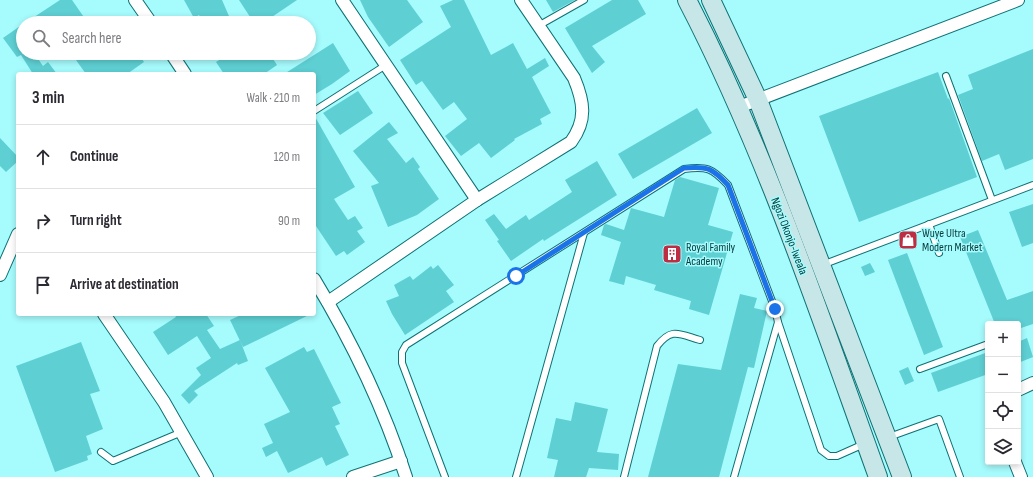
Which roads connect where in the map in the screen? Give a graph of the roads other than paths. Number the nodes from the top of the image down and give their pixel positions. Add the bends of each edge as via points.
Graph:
1 (135, 0) edge
2 (342, 0) edge
3 (521, 0) edge
4 (584, 0) edge
5 (687, 0) edge
6 (710, 0) edge
7 (1018, 0) edge
8 (146, 16) edge
9 (538, 26) junction
10 (176, 60) edge
11 (386, 65) junction
12 (184, 72) edge
13 (946, 76) dead end
14 (758, 100) junction
15 (739, 107) junction
16 (316, 110) edge
17 (1033, 185) edge
18 (477, 200) junction
19 (992, 200) junction
20 (929, 224) junction
21 (584, 233) junction
22 (16, 239) edge
23 (940, 253) dead end
24 (822, 265) junction
25 (0, 275) edge
26 (316, 281) edge
27 (328, 302) junction
28 (105, 316) edge
29 (778, 322) junction
30 (700, 340) dead end
31 (985, 345) edge
32 (920, 369) dead end
33 (1033, 383) edge
34 (1021, 389) edge
35 (182, 432) junction
36 (888, 438) junction
37 (866, 444) junction
38 (101, 452) dead end
39 (401, 461) junction
40 (1016, 465) edge
41 (207, 477) edge
42 (353, 477) edge
43 (406, 477) edge
44 (445, 477) edge
45 (516, 477) edge
46 (624, 477) edge
47 (734, 477) edge
48 (878, 477) edge
49 (902, 477) edge
50 (960, 477) edge
51 (1021, 477) edge

1 - 8 street
2 - 11 street
3 - 9 street
4 - 9 lane
5 - 15 street, Ngozi Okonjo-Iweala
6 - 14 street, Ngozi Okonjo-Iweala
7 - 14 street
9 - 18 street via 574,78 582,106 582,122 571,142
10 - 12 street
11 - 16 lane
11 - 18 street
13 - 19 lane
14 - 15 street
14 - 24 street, Ngozi Okonjo-Iweala
15 - 37 street, Ngozi Okonjo-Iweala via 793,243
17 - 19 lane
18 - 27 street
19 - 20 lane
20 - 23 lane
20 - 24 lane
21 - 29 lane via 684,168 701,166 716,172 728,185
21 - 44 lane via 406,345 402,352 402,363
21 - 45 lane
22 - 25 street
24 - 36 street, Ngozi Okonjo-Iweala
26 - 27 street
27 - 39 street via 387,423
28 - 35 street
29 - 37 lane via 821,450 828,456 837,456
29 - 47 lane
30 - 46 lane via 674,333 665,336 657,346
31 - 32 lane
33 - 34 street
35 - 38 lane via 113,461
35 - 41 street
36 - 49 street, Ngozi Okonjo-Iweala
36 - 50 lane via 939,419
37 - 48 street, Ngozi Okonjo-Iweala
39 - 42 street
39 - 43 street
40 - 51 street

